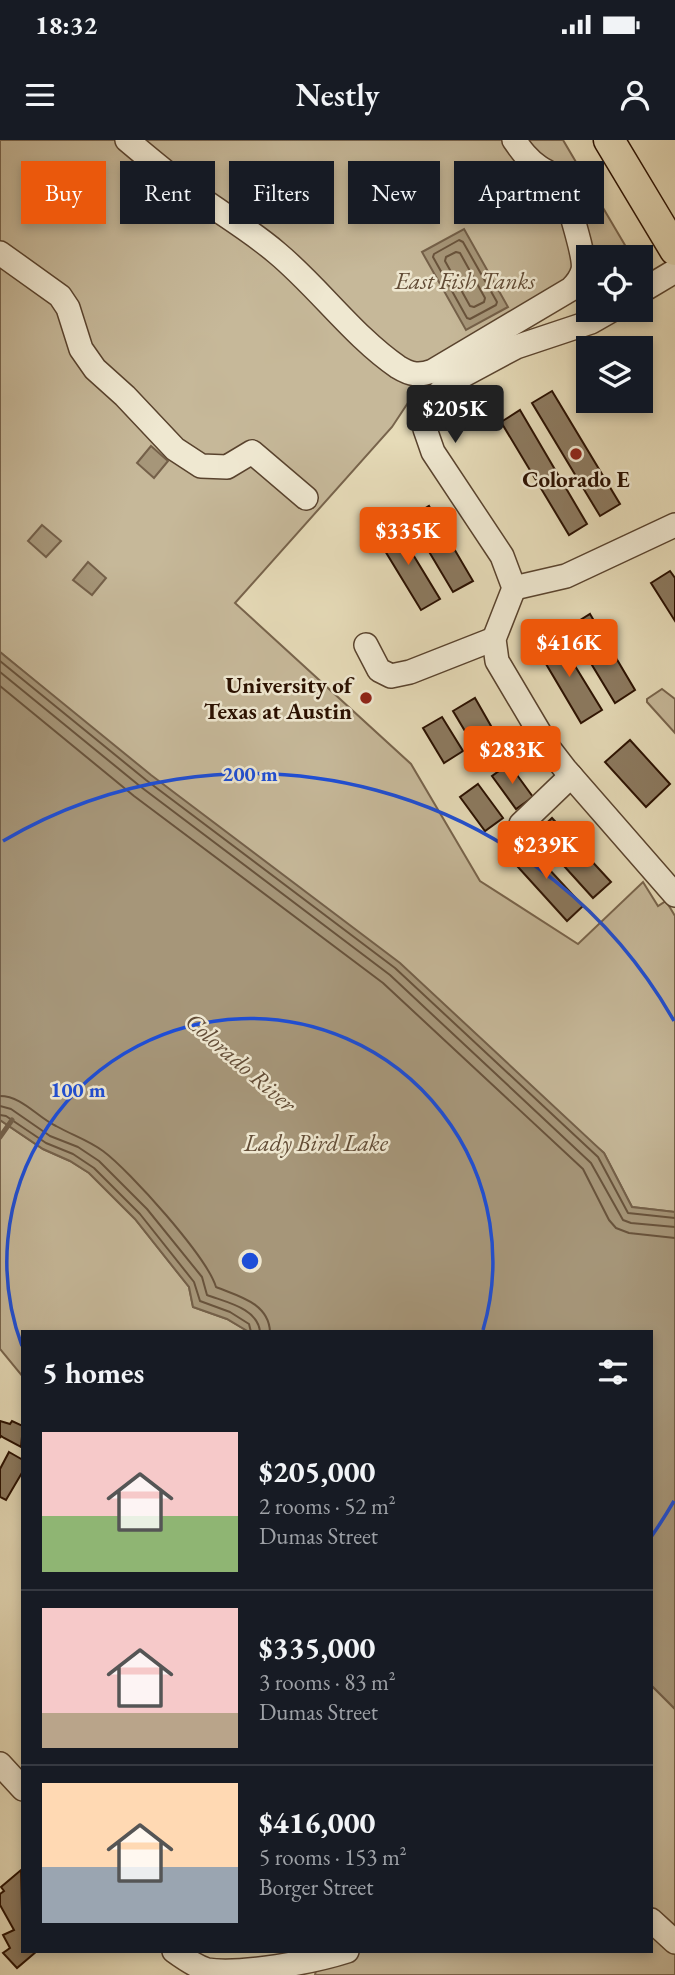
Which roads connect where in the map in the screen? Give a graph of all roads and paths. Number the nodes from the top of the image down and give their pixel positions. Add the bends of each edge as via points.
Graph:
1 (127, 140) edge
2 (514, 140) edge
3 (609, 140) edge
4 (675, 250) edge
5 (0, 253) edge
6 (675, 271) edge
7 (653, 284) edge
8 (592, 322) edge
9 (306, 498) dead end
10 (675, 524) edge
11 (513, 588) junction
12 (494, 639) junction
13 (366, 645) dead end
14 (571, 776) junction
15 (521, 824) dead end
16 (675, 895) edge
17 (0, 1764) edge
18 (21, 1787) edge
19 (653, 1922) edge
20 (675, 1942) edge
21 (176, 1953) edge
22 (339, 1953) edge

1 - 2 street via 280,255 378,351 412,374 421,375 571,289 581,274 582,255 563,185 526,156
3 - 4 main road
5 - 9 street via 60,296 81,349 95,369 176,449 201,466 226,467 252,452
6 - 7 street
8 - 11 street via 516,347 447,384 429,405 425,429 433,452 502,556
10 - 11 street via 566,576
11 - 12 street
12 - 13 street via 391,676 379,670
12 - 14 street via 497,661 548,747
14 - 15 street
14 - 16 street
17 - 18 street
19 - 20 street
21 - 22 street via 210,1971 239,1973

